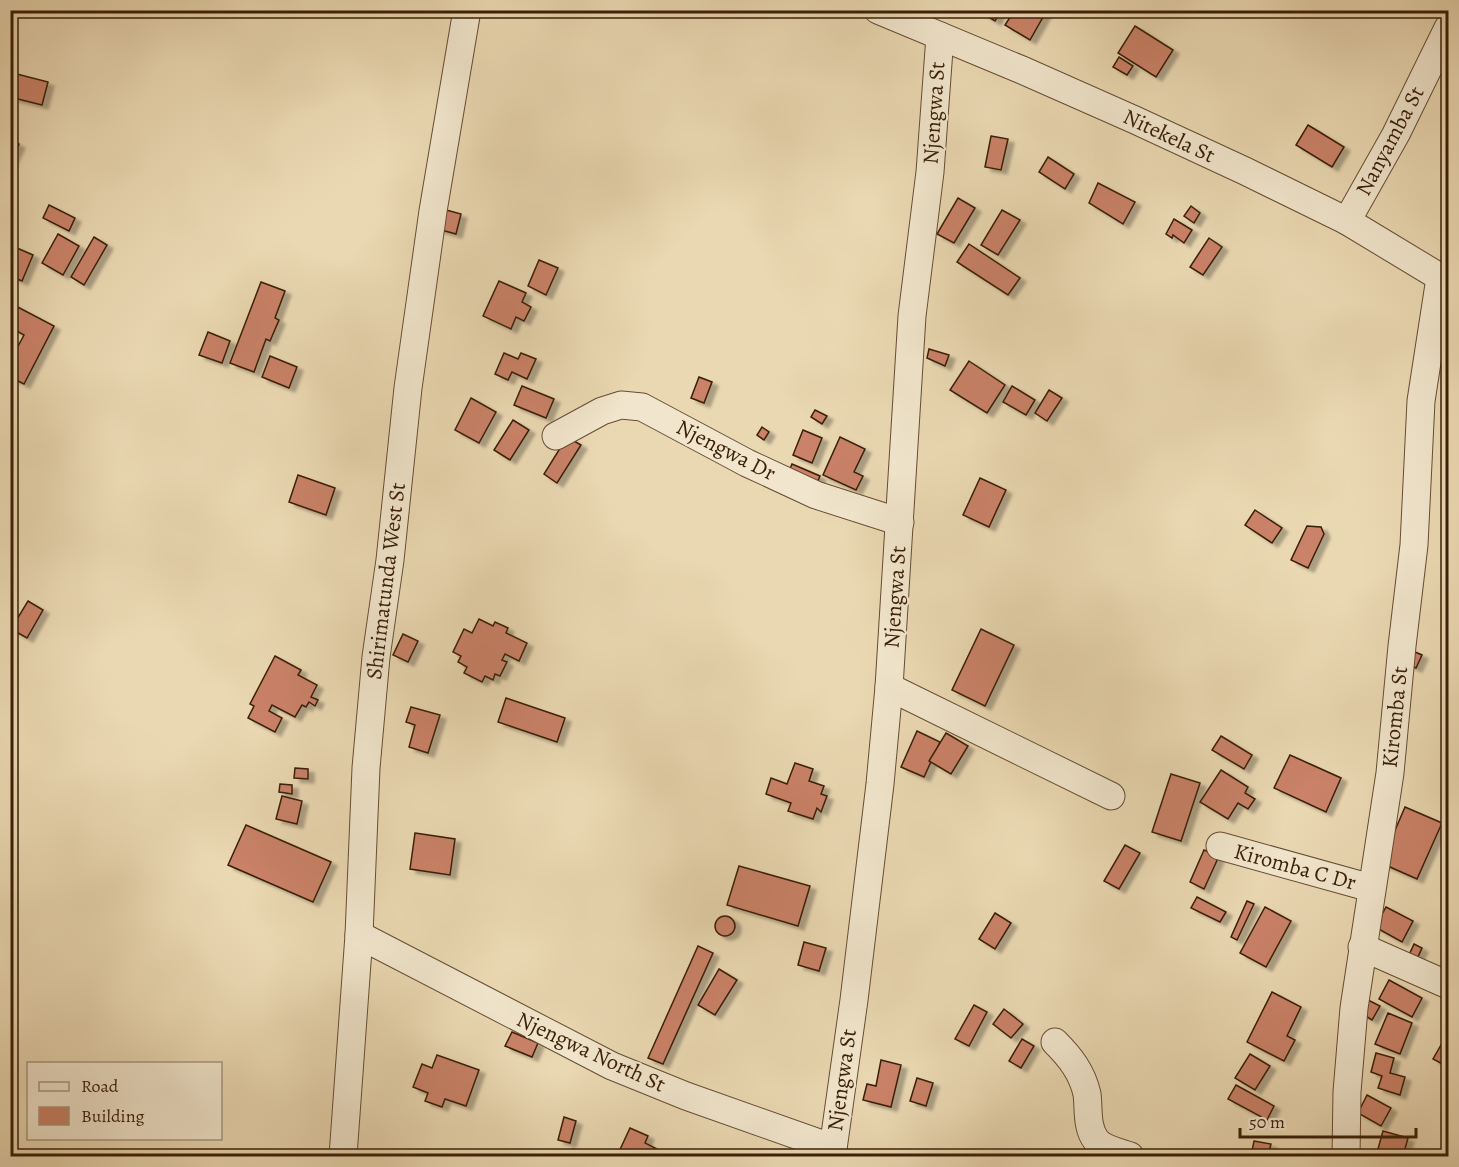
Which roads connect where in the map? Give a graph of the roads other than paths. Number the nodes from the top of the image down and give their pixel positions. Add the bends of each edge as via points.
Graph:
1 (467, 10) edge
2 (878, 10) edge
3 (1449, 28) edge
4 (940, 36) junction
5 (1347, 221) junction
6 (1444, 280) edge
7 (556, 436) dead end
8 (900, 522) junction
9 (889, 687) junction
10 (1111, 796) dead end
11 (1220, 846) dead end
12 (1371, 888) junction
13 (359, 935) junction
14 (1362, 947) junction
15 (1449, 985) edge
16 (1055, 1042) dead end
17 (832, 1152) edge
18 (343, 1156) edge
19 (1130, 1156) edge
20 (1346, 1156) edge

1 - 13 street, Shirimatunda West St via 408,388 376,657 366,768
2 - 4 street, Nitekela St
3 - 5 street, Nanyamba St
4 - 5 street, Nitekela St via 1136,120
4 - 8 street, Njengwa St via 930,172 912,316
5 - 6 street, Nitekela St
6 - 12 street, Kiromba St via 1422,401 1414,545 1389,773
7 - 8 street, Njengwa Dr via 602,411 621,405 642,407 816,495
8 - 9 street, Njengwa St
9 - 10 street
9 - 17 street, Njengwa St via 857,978
11 - 12 street, Kiromba C Dr
12 - 14 street, Kiromba St
13 - 17 street, Njengwa North St via 612,1066
13 - 18 street, Shirimatunda West St
14 - 15 street
14 - 20 street, Kiromba St via 1347,1092
16 - 19 street via 1073,1060 1081,1076 1090,1128 1097,1141

